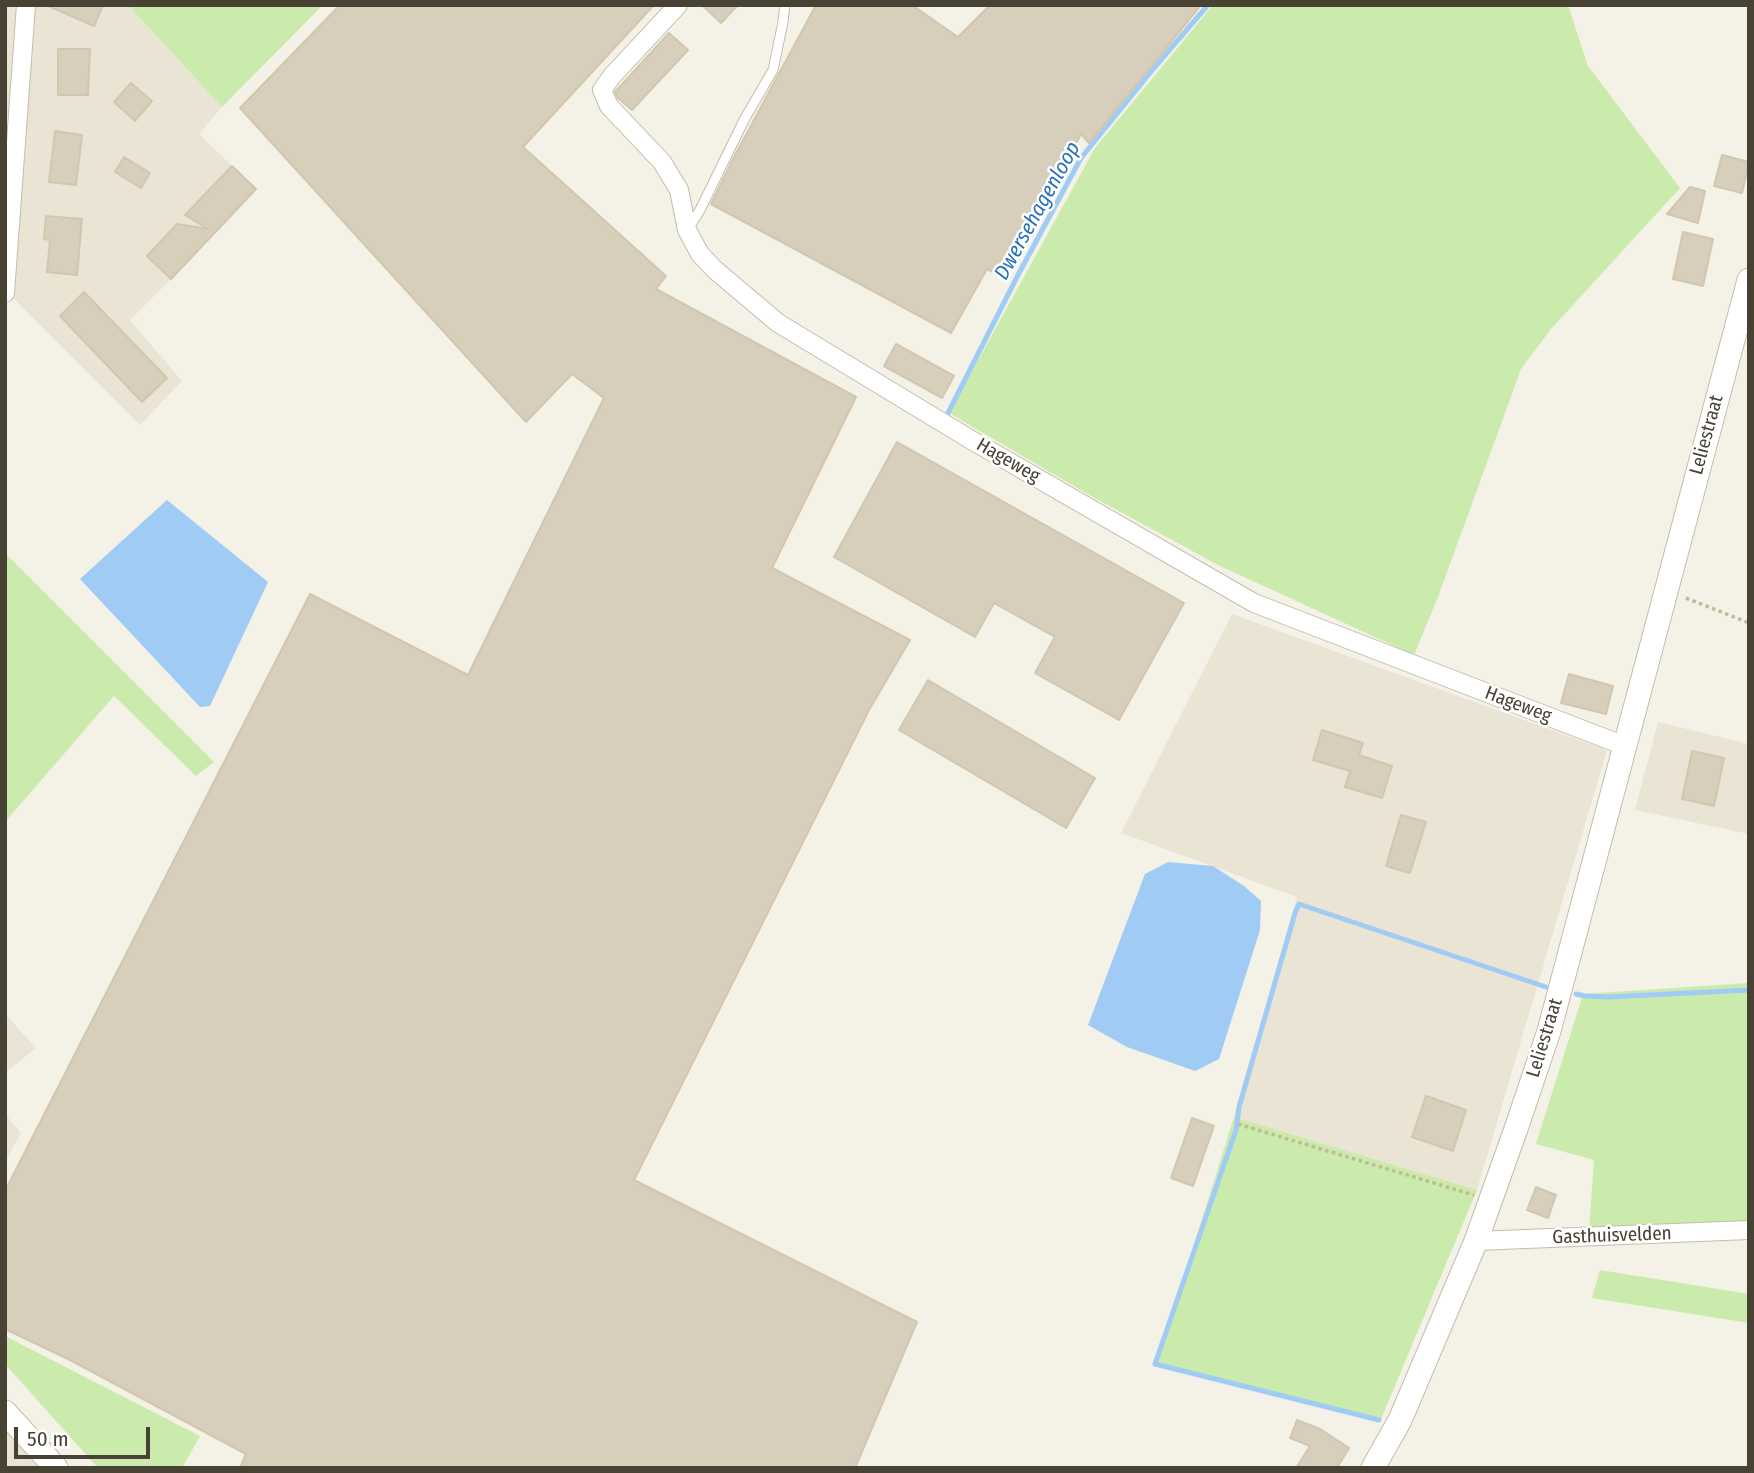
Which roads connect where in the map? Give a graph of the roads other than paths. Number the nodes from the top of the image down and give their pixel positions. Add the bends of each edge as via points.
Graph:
1 (26, 5) edge
2 (678, 5) edge
3 (785, 5) edge
4 (688, 230) junction
5 (1749, 280) edge
6 (5, 293) edge
7 (1625, 746) junction
8 (1749, 1230) edge
9 (1476, 1241) junction
10 (5, 1412) edge
11 (56, 1468) edge
12 (1373, 1468) edge

1 - 6 street
2 - 4 street, Hageweg via 602,90 609,106 662,162 678,190
3 - 4 lane via 773,70
4 - 7 street, Hageweg via 714,269 778,323 1254,603
5 - 7 street, Leliestraat
7 - 9 street, Leliestraat via 1549,1031
8 - 9 street, Gasthuisvelden
9 - 12 street, Leliestraat via 1400,1420
10 - 11 street

